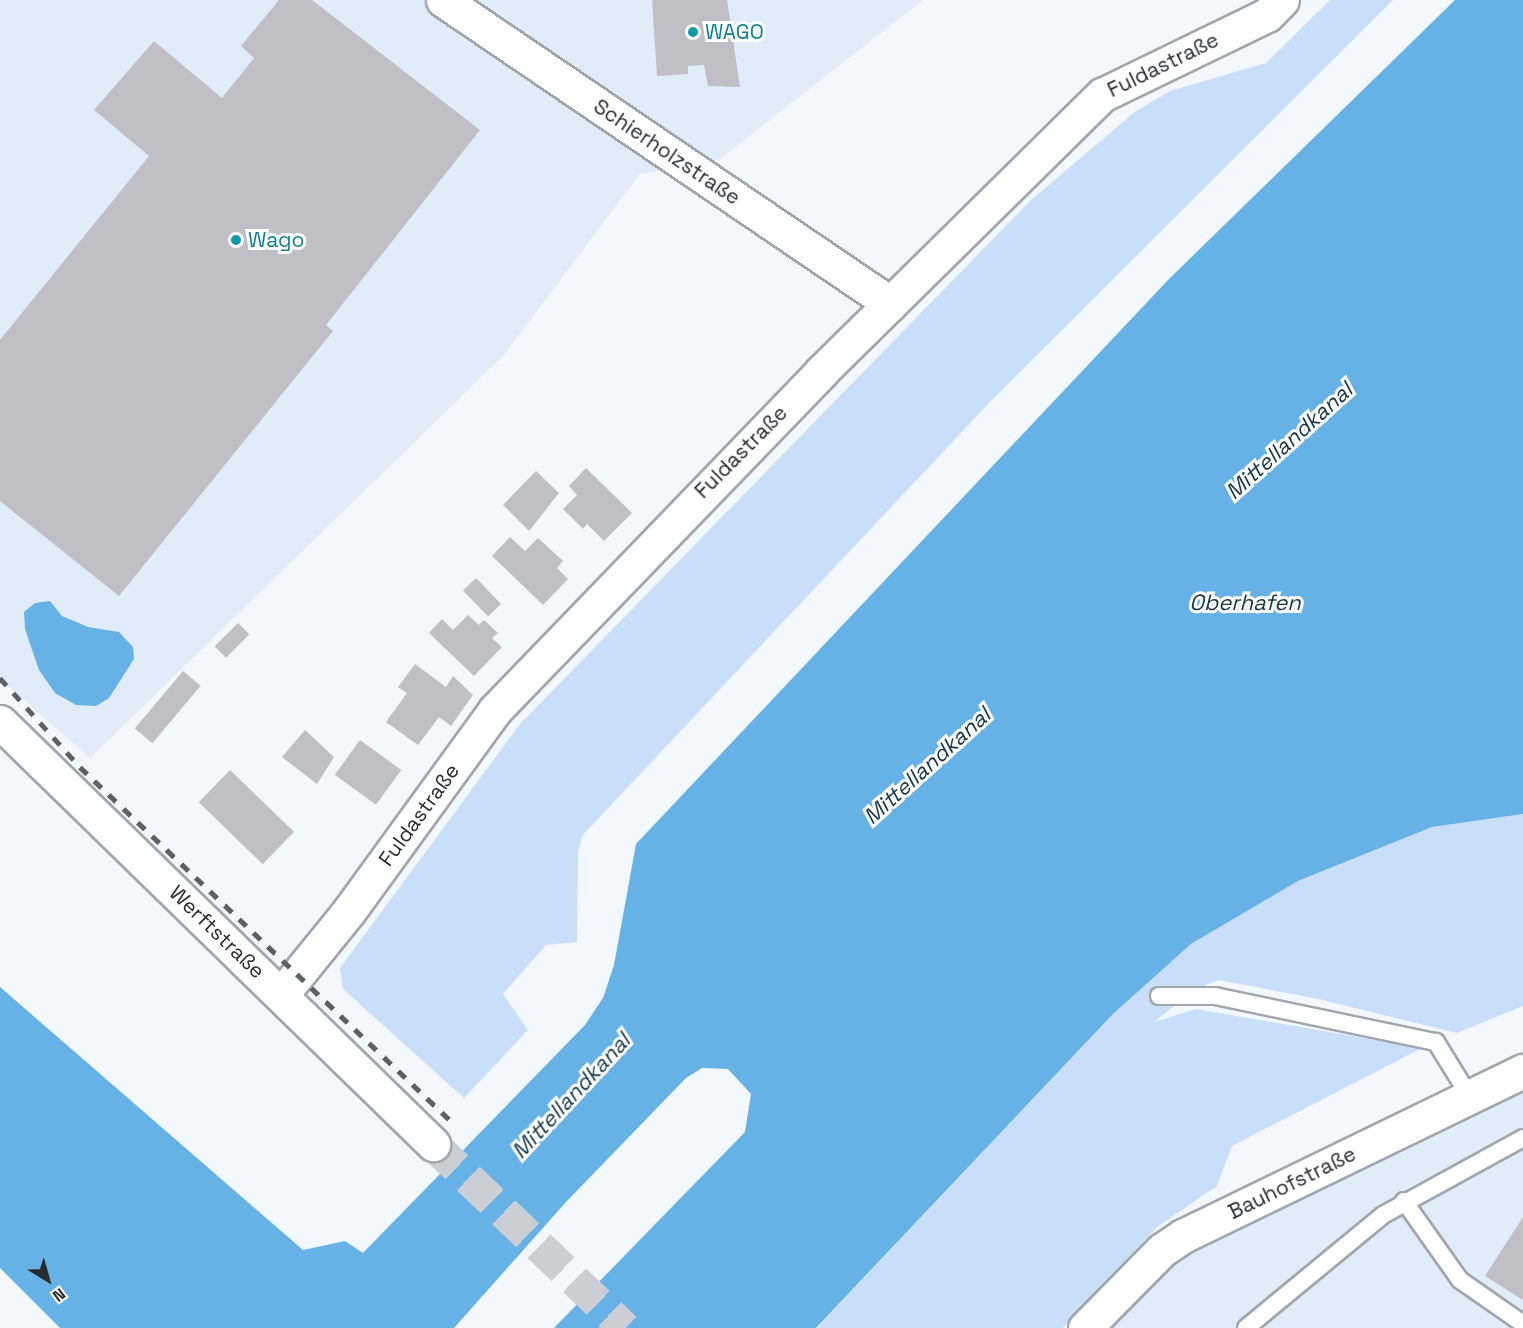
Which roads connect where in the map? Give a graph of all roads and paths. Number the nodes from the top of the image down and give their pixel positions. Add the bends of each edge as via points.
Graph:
1 (443, 0) edge
2 (1282, 0) edge
3 (891, 304) junction
4 (0, 722) edge
5 (282, 995) junction
6 (1159, 996) dead end
7 (1523, 1071) edge
8 (1470, 1097) junction
9 (1523, 1138) edge
10 (432, 1144) tunnel mouth
11 (1404, 1201) junction
12 (1523, 1324) edge
13 (1085, 1328) edge
14 (1246, 1328) edge

1 - 3 street, Schierholzstraße
2 - 3 street, Fuldastraße via 1267,15 1102,95
3 - 5 street, Fuldastraße via 689,505 495,710 349,911
4 - 5 street, Werftstraße
5 - 10 street, Werftstraße
6 - 8 lane via 1215,996 1436,1042
7 - 8 street, Bauhofstraße
8 - 13 street, Bauhofstraße via 1183,1236 1162,1250
9 - 11 lane
11 - 12 lane via 1460,1280
11 - 14 lane

